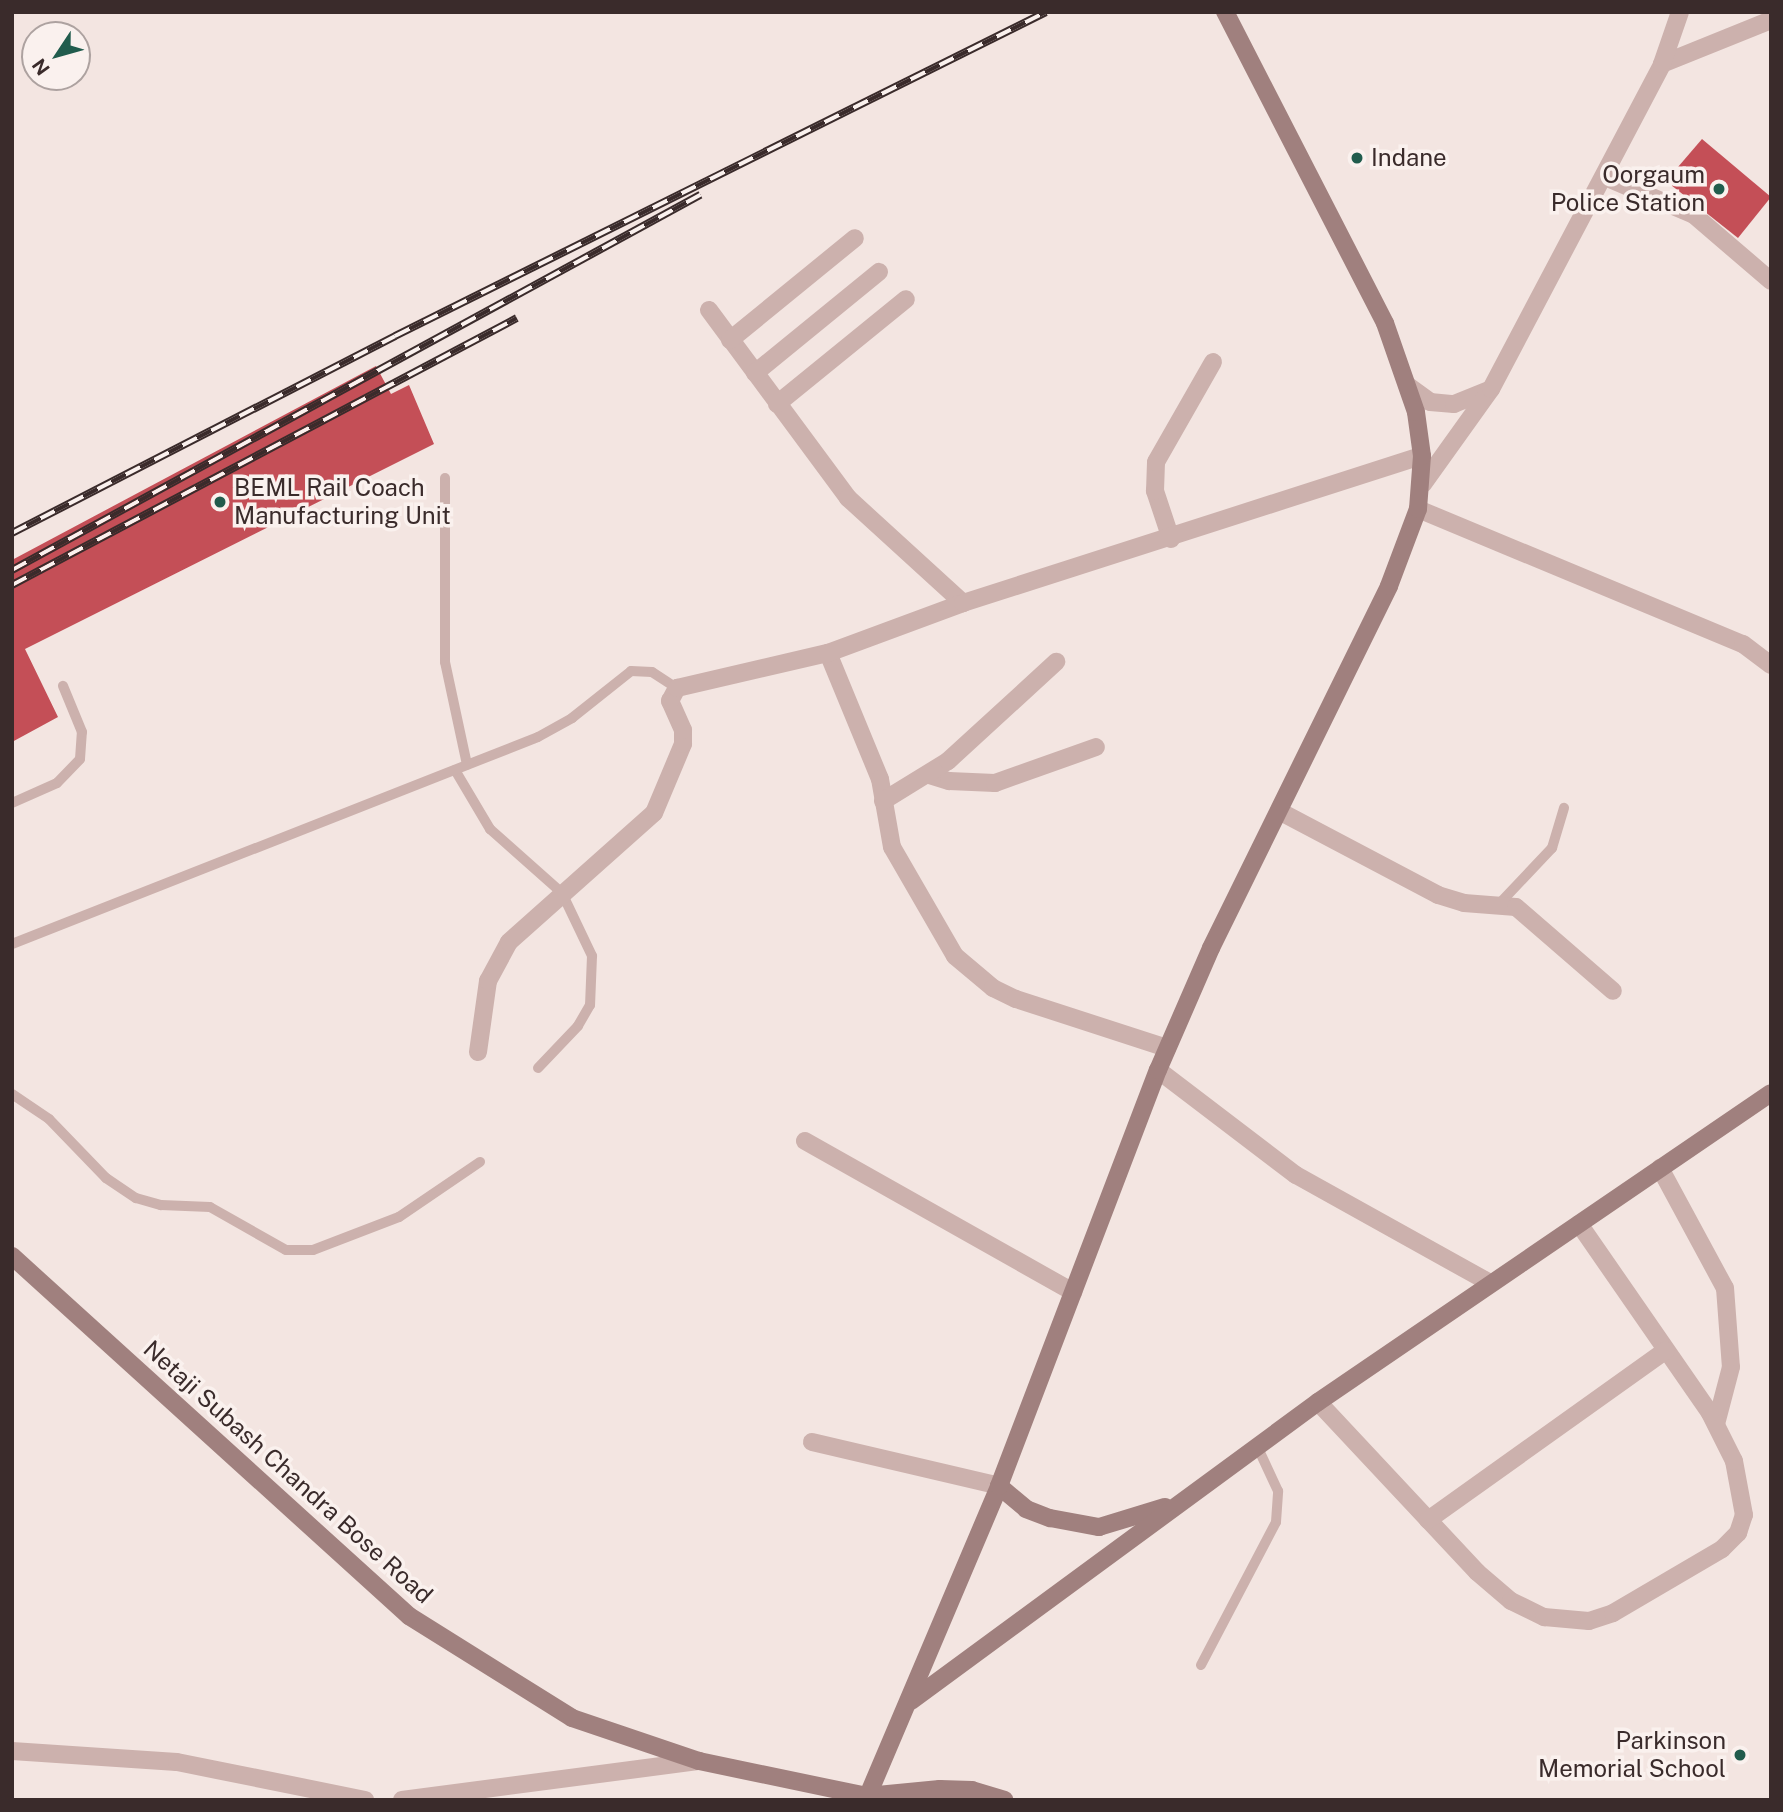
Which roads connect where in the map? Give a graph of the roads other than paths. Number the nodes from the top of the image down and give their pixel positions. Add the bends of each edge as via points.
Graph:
1 (1225, 12) edge
2 (1680, 12) edge
3 (1771, 20) edge
4 (1662, 64) junction
5 (1605, 177) junction
6 (855, 238) dead end
7 (879, 271) dead end
8 (1771, 281) edge
9 (906, 299) dead end
10 (709, 310) dead end
11 (730, 340) junction
12 (1213, 362) dead end
13 (755, 373) junction
14 (1407, 385) junction
15 (1492, 389) junction
16 (777, 404) junction
17 (1422, 456) junction
18 (445, 478) dead end
19 (1423, 484) junction
20 (1418, 509) junction
21 (1171, 538) junction
22 (964, 603) junction
23 (828, 653) junction
24 (1056, 662) dead end
25 (1771, 665) edge
26 (63, 686) dead end
27 (677, 688) junction
28 (1096, 747) dead end
29 (467, 765) junction
30 (455, 770) junction
31 (929, 775) junction
32 (883, 801) junction
33 (12, 803) edge
34 (1564, 808) dead end
35 (1279, 811) junction
36 (562, 892) junction
37 (1500, 903) junction
38 (12, 944) edge
39 (1613, 991) dead end
40 (1167, 1048) junction
41 (478, 1052) dead end
42 (538, 1068) dead end
43 (1158, 1070) junction
44 (1771, 1093) edge
45 (12, 1094) edge
46 (805, 1141) dead end
47 (480, 1161) dead end
48 (1660, 1168) junction
49 (1579, 1224) junction
50 (12, 1256) edge
51 (1490, 1283) junction
52 (1073, 1292) junction
53 (1666, 1350) junction
54 (1318, 1402) junction
55 (1716, 1424) junction
56 (813, 1442) dead end
57 (1257, 1446) junction
58 (999, 1486) junction
59 (1178, 1503) junction
60 (1428, 1520) junction
61 (1201, 1665) dead end
62 (909, 1702) junction
63 (12, 1751) edge
64 (699, 1761) junction
65 (794, 1778) junction
66 (868, 1798) edge
67 (365, 1800) edge
68 (402, 1800) edge
69 (834, 1800) edge
70 (1004, 1800) edge

1 - 14 main road via 1385,323
2 - 4 street
3 - 4 street
4 - 5 street
5 - 8 street via 1694,215
5 - 15 street
6 - 11 street
7 - 13 street
9 - 16 street
10 - 11 street
11 - 13 street
12 - 21 street via 1156,462 1155,491
13 - 16 street
14 - 15 street via 1430,402 1454,404
14 - 17 main road
15 - 19 street
16 - 22 street via 855,505
17 - 19 main road
17 - 21 street
18 - 29 lane via 445,662
19 - 20 main road
20 - 25 street via 1743,644
20 - 35 main road via 1389,586
21 - 22 street
22 - 23 street
23 - 27 street
23 - 32 street via 876,767
24 - 31 street
26 - 33 lane via 82,732 80,759 57,782
27 - 29 lane via 652,671 631,671 551,731
27 - 36 street via 670,701 683,730 683,744 654,813
28 - 31 street via 995,783 949,781
29 - 30 lane
30 - 36 lane via 490,829
30 - 38 lane
31 - 32 street
32 - 40 street via 892,847 945,940 971,973 1016,999
34 - 37 lane via 1552,848
35 - 37 street via 1438,895 1464,903
35 - 40 main road
36 - 41 street via 527,922 496,960 484,1002
36 - 42 lane via 592,956 590,1005 578,1026
37 - 39 street via 1524,911
40 - 43 main road
43 - 51 street via 1296,1175
43 - 52 main road
44 - 48 main road
45 - 47 lane via 49,1119 106,1178 136,1198 161,1205 210,1207 286,1250 313,1250 399,1217
46 - 52 street
48 - 49 main road
48 - 55 street via 1725,1288 1731,1367
49 - 51 main road
49 - 53 street
50 - 64 main road, Netaji Subash Chandra Bose Road via 409,1616 572,1718
51 - 54 main road
52 - 58 main road
53 - 55 street
53 - 60 street
54 - 57 main road
54 - 60 street
55 - 60 street via 1741,1488 1744,1515 1738,1533 1722,1549 1613,1613 1589,1621 1544,1617 1511,1601
56 - 58 street
57 - 59 main road
57 - 61 lane via 1278,1491 1276,1522
58 - 59 main road via 1026,1509 1100,1527
58 - 62 main road
59 - 62 main road
62 - 66 main road
63 - 67 street via 177,1762
64 - 65 main road, Netaji Subash Chandra Bose Road
64 - 68 street
65 - 66 main road, Netaji Subash Chandra Bose Road
65 - 69 main road
66 - 70 main road, Netaji Subash Chandra Bose Road via 940,1789 972,1790

